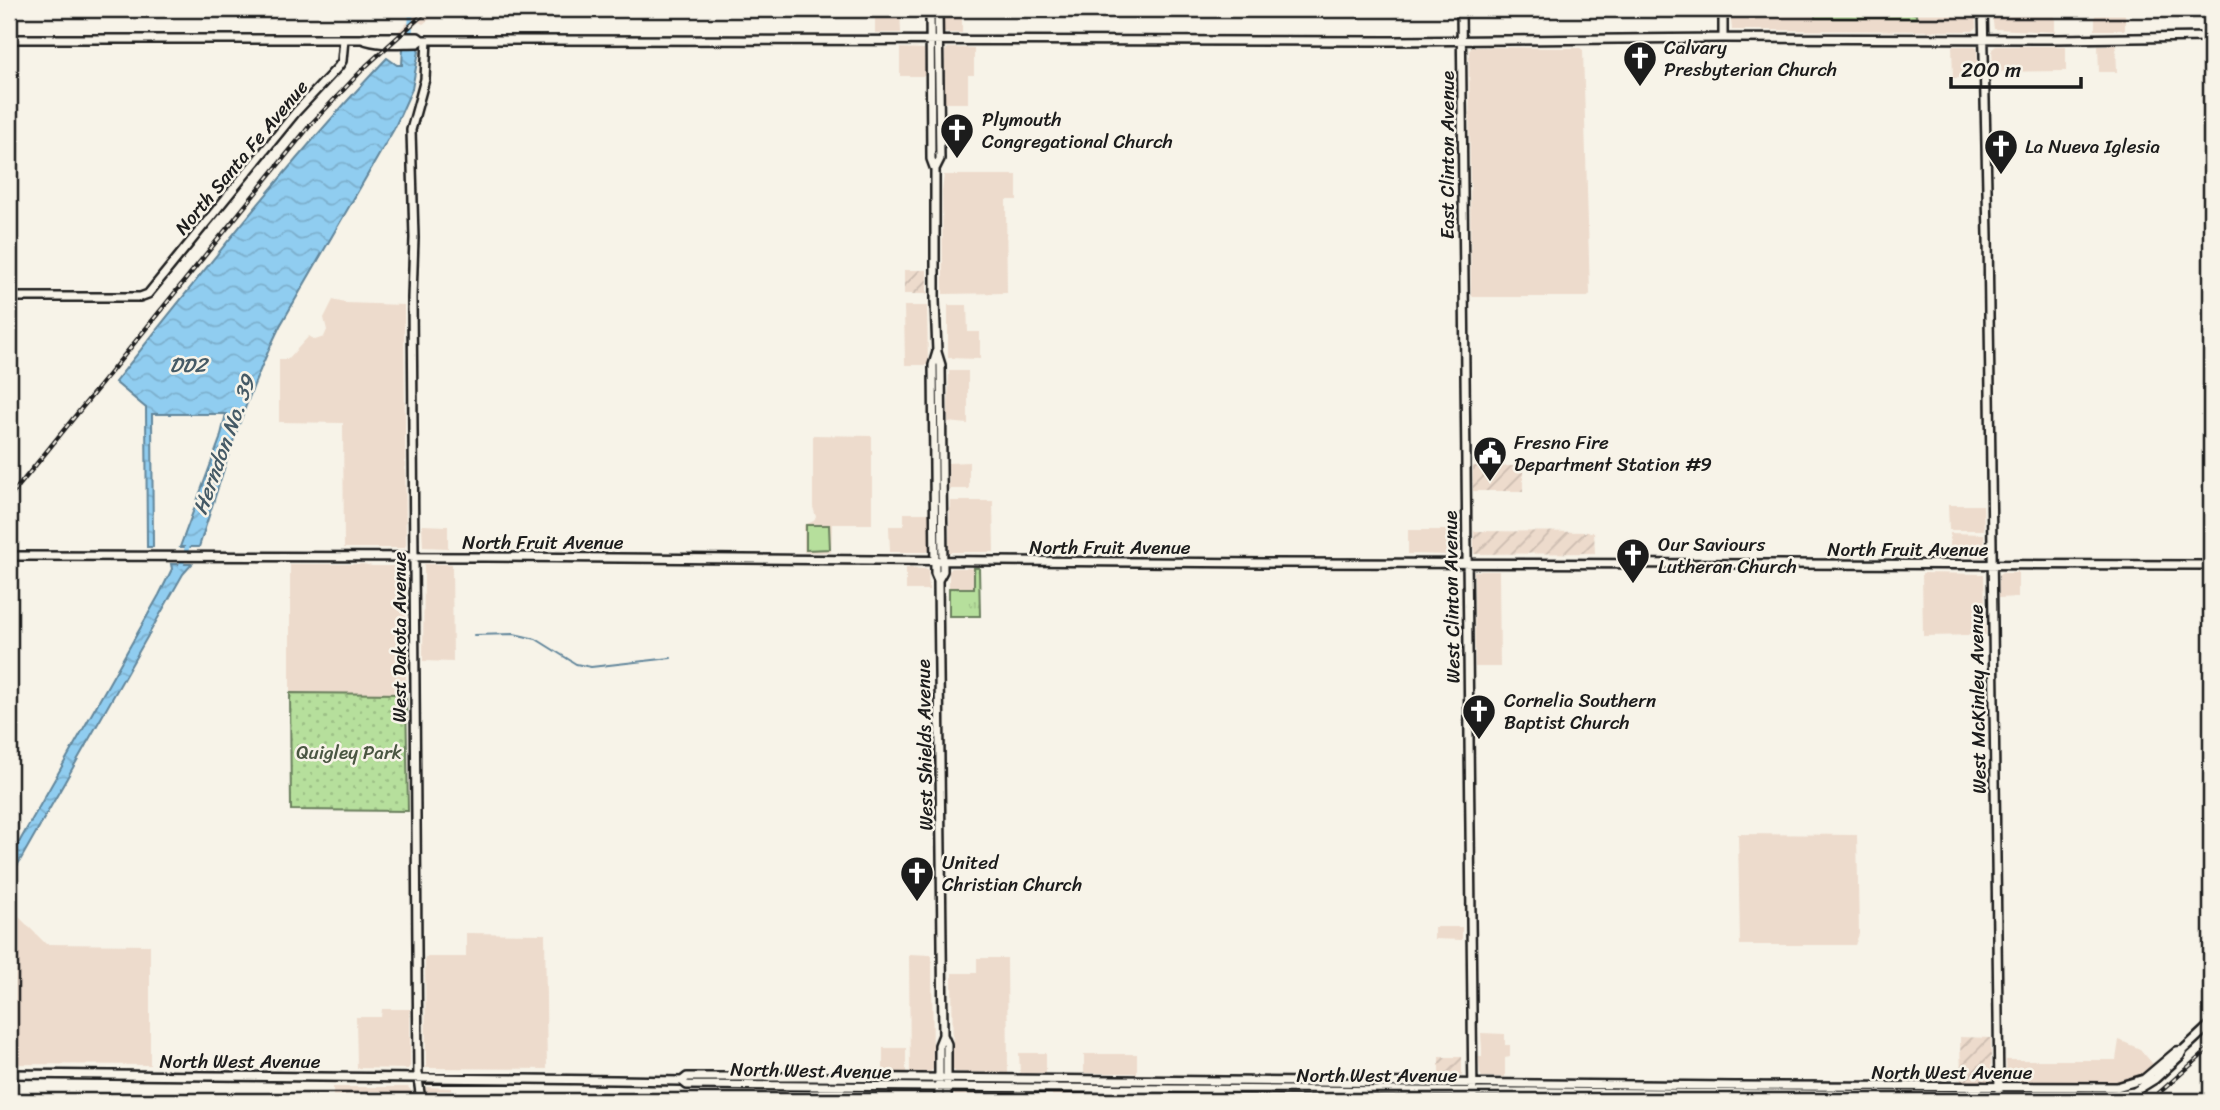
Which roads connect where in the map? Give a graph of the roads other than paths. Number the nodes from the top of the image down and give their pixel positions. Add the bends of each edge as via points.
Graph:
1 (930, 9) edge
2 (938, 9) edge
3 (1461, 9) edge
4 (1723, 9) edge
5 (1983, 9) edge
6 (2211, 37) edge
7 (9, 38) edge
8 (1723, 38) junction
9 (1984, 38) junction
10 (344, 39) junction
11 (421, 40) junction
12 (934, 41) junction
13 (1462, 41) junction
14 (9, 297) edge
15 (1463, 301) joint
16 (937, 352) junction
17 (933, 463) junction
18 (943, 495) junction
19 (9, 556) edge
20 (414, 557) junction
21 (939, 561) junction
22 (1467, 563) junction
23 (1991, 565) junction
24 (2211, 565) edge
25 (2211, 1024) edge
26 (9, 1074) edge
27 (418, 1078) junction
28 (943, 1079) junction
29 (682, 1081) junction
30 (1473, 1087) junction
31 (2075, 1087) junction
32 (2103, 1087) junction
33 (943, 1088) junction
34 (2132, 1088) junction
35 (1999, 1092) junction
36 (2044, 1096) junction
37 (2081, 1096) junction
38 (421, 1101) edge
39 (939, 1101) edge
40 (947, 1101) edge
41 (1473, 1101) edge

1 - 12 main road, West Shields Avenue
2 - 12 main road, West Shields Avenue
3 - 13 main road, East Clinton Avenue
4 - 8 main road
5 - 9 main road, West McKinley Avenue
6 - 9 main road
7 - 10 main road
8 - 9 main road
8 - 13 main road
9 - 23 main road, West McKinley Avenue
10 - 11 main road via 372,43
10 - 14 main road, North Santa Fe Avenue via 338,67 152,290 140,297
11 - 12 main road
11 - 20 main road, West Dakota Avenue via 425,79 411,130
12 - 13 main road
12 - 16 main road, West Shields Avenue via 940,159 935,170
13 - 15 main road, East Clinton Avenue
15 - 22 main road, West Clinton Avenue
16 - 17 main road, West Shields Avenue via 933,365
16 - 18 main road, West Shields Avenue
17 - 18 main road
17 - 21 main road, West Shields Avenue
18 - 21 main road, West Shields Avenue
19 - 20 main road, North Fruit Avenue
20 - 21 main road, North Fruit Avenue
20 - 27 main road, West Dakota Avenue
21 - 22 main road, North Fruit Avenue
21 - 28 main road, West Shields Avenue via 935,573 943,1035 947,1044
22 - 23 main road, North Fruit Avenue
22 - 30 main road, West Clinton Avenue
23 - 24 main road, North Fruit Avenue
23 - 35 main road, West McKinley Avenue
25 - 34 main road
26 - 27 main road, North West Avenue
27 - 29 main road, North West Avenue
27 - 38 main road, West Dakota Avenue
28 - 29 main road, North West Avenue via 687,1077
28 - 30 main road, North West Avenue
28 - 33 main road, West Shields Avenue
29 - 33 main road, North West Avenue via 687,1085
30 - 33 main road, North West Avenue
30 - 35 main road, North West Avenue
30 - 41 main road, West Clinton Avenue
31 - 32 main road, North West Avenue
31 - 35 main road, North West Avenue
31 - 36 main road via 2074,1092
32 - 34 main road, North West Avenue
32 - 37 main road
33 - 39 main road, West Shields Avenue
33 - 40 main road, West Shields Avenue
34 - 37 main road, North West Avenue
35 - 36 main road, North West Avenue
36 - 37 main road, North West Avenue

